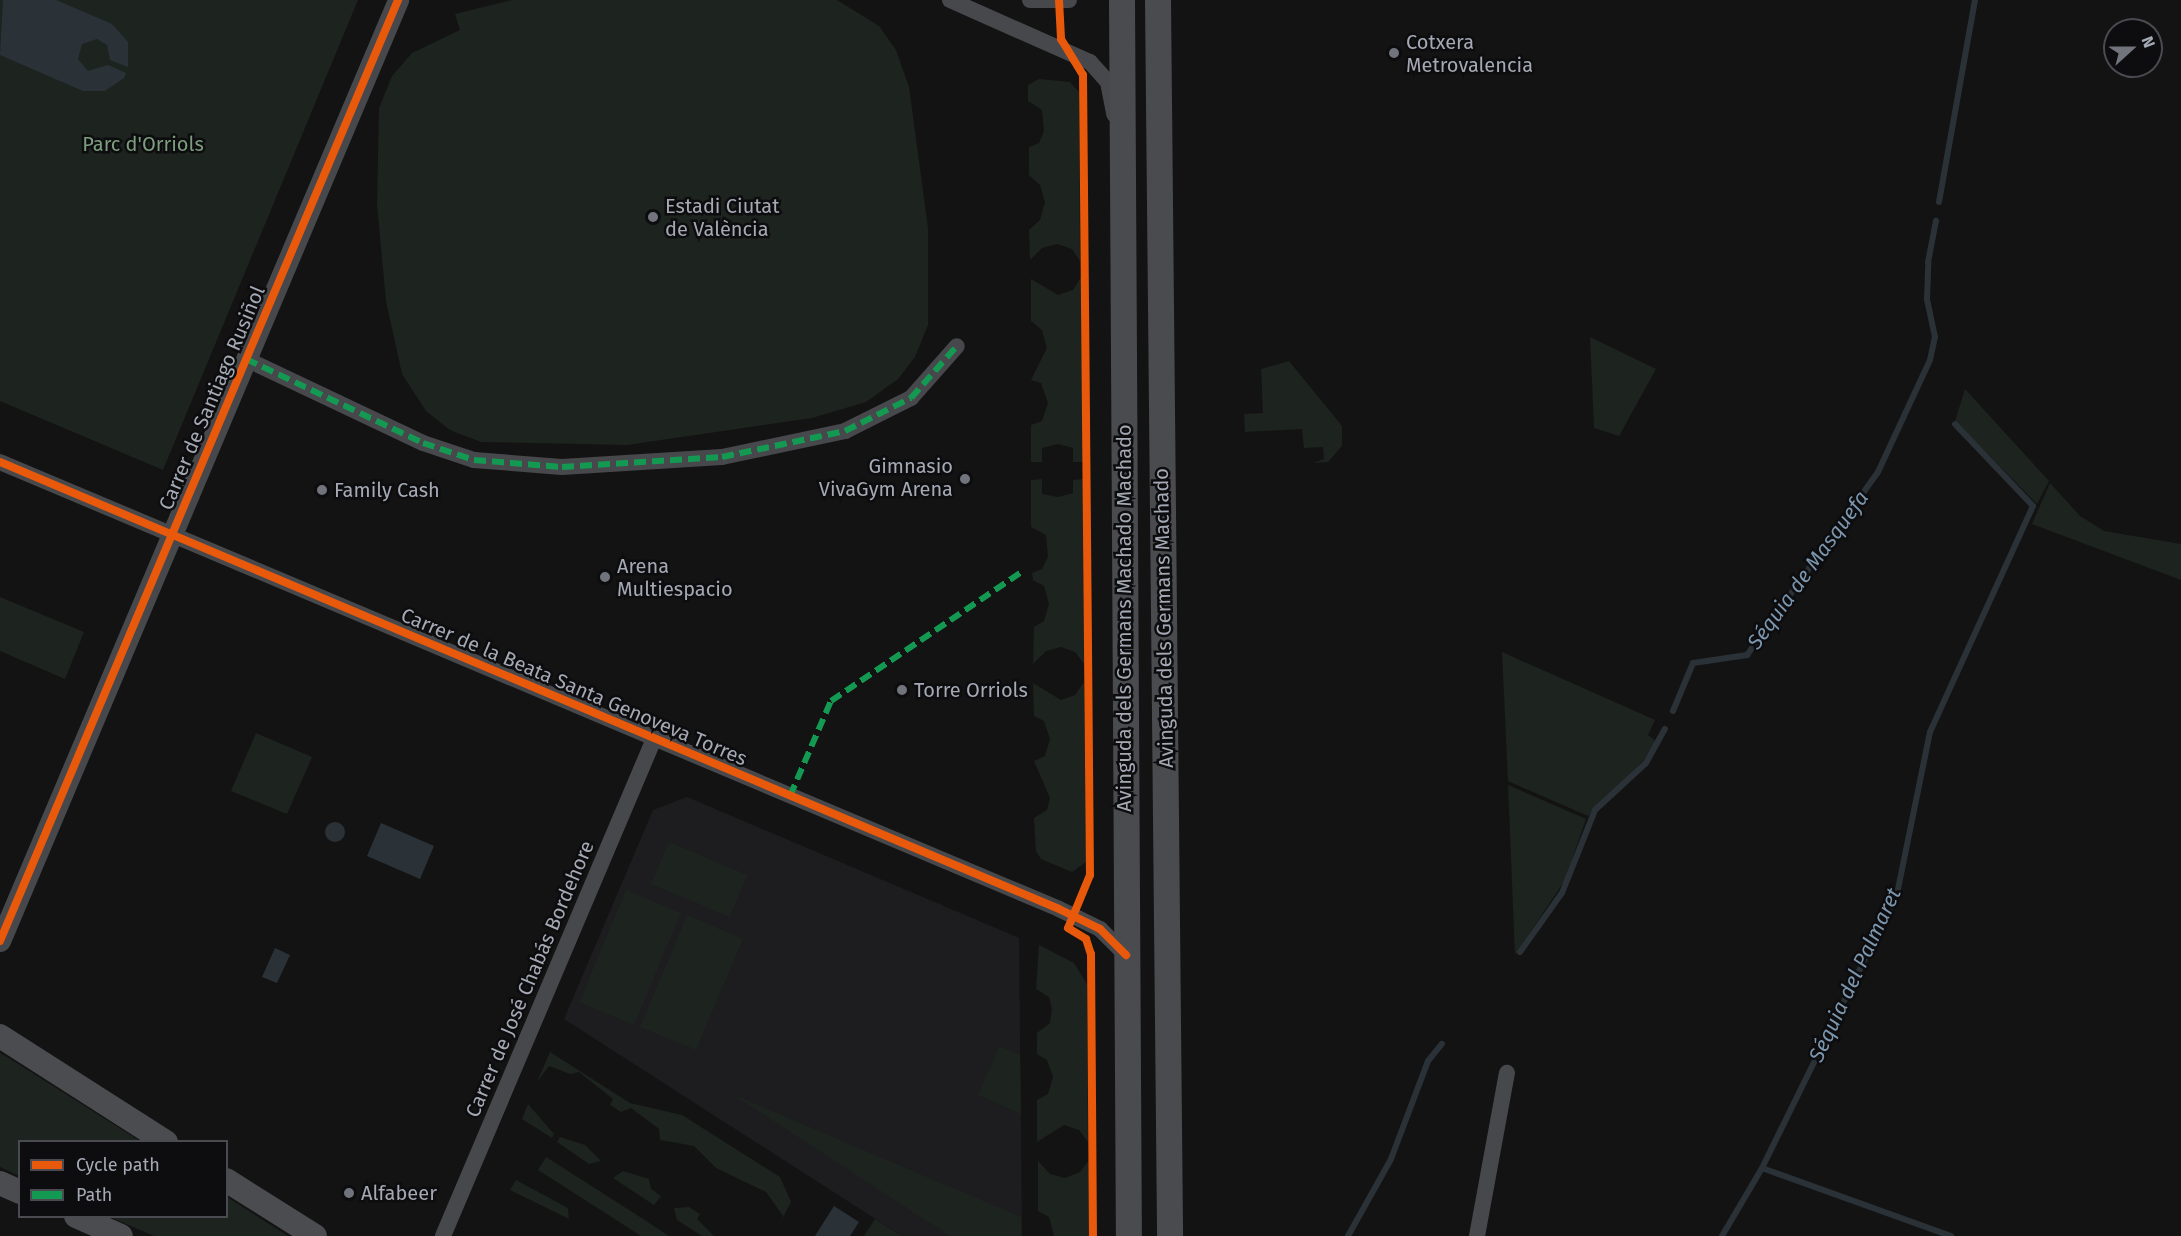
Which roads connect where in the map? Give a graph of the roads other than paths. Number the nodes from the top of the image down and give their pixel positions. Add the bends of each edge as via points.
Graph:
1 (398, 0) edge
2 (950, 0) edge
3 (1030, 0) edge
4 (1069, 0) edge
5 (1122, 0) edge
6 (1158, 0) edge
7 (1120, 142) junction
8 (957, 346) dead end
9 (246, 359) junction
10 (0, 462) edge
11 (171, 535) junction
12 (654, 739) junction
13 (0, 941) edge
14 (1126, 955) junction
15 (0, 1036) edge
16 (1507, 1073) dead end
17 (163, 1140) edge
18 (228, 1181) edge
19 (0, 1183) edge
20 (18, 1191) edge
21 (80, 1218) edge
22 (121, 1236) edge
23 (315, 1236) edge
24 (443, 1236) edge
25 (1129, 1236) edge
26 (1170, 1236) edge
27 (1477, 1236) edge

1 - 9 street, Carrer de Santiago Rusiñol
2 - 7 street via 1099,69 1108,82
3 - 4 street
5 - 7 main road, Avinguda dels Germans Machado Machado
6 - 26 main road, Avinguda dels Germans Machado
7 - 14 main road, Avinguda dels Germans Machado Machado
8 - 9 street via 910,398 845,430 722,457 562,467 474,460 423,443
9 - 11 street, Carrer de Santiago Rusiñol
10 - 11 street, Carrer de la Beata Santa Genoveva Torres
11 - 12 street, Carrer de la Beata Santa Genoveva Torres
11 - 13 street, Carrer de Santiago Rusiñol
12 - 14 street, Carrer de la Beata Santa Genoveva Torres via 1059,909 1100,929
12 - 24 street, Carrer de José Chabás Bordehore
14 - 25 main road, Avinguda dels Germans Machado Machado
15 - 17 main road
16 - 27 street
18 - 23 main road
19 - 20 main road
21 - 22 main road

